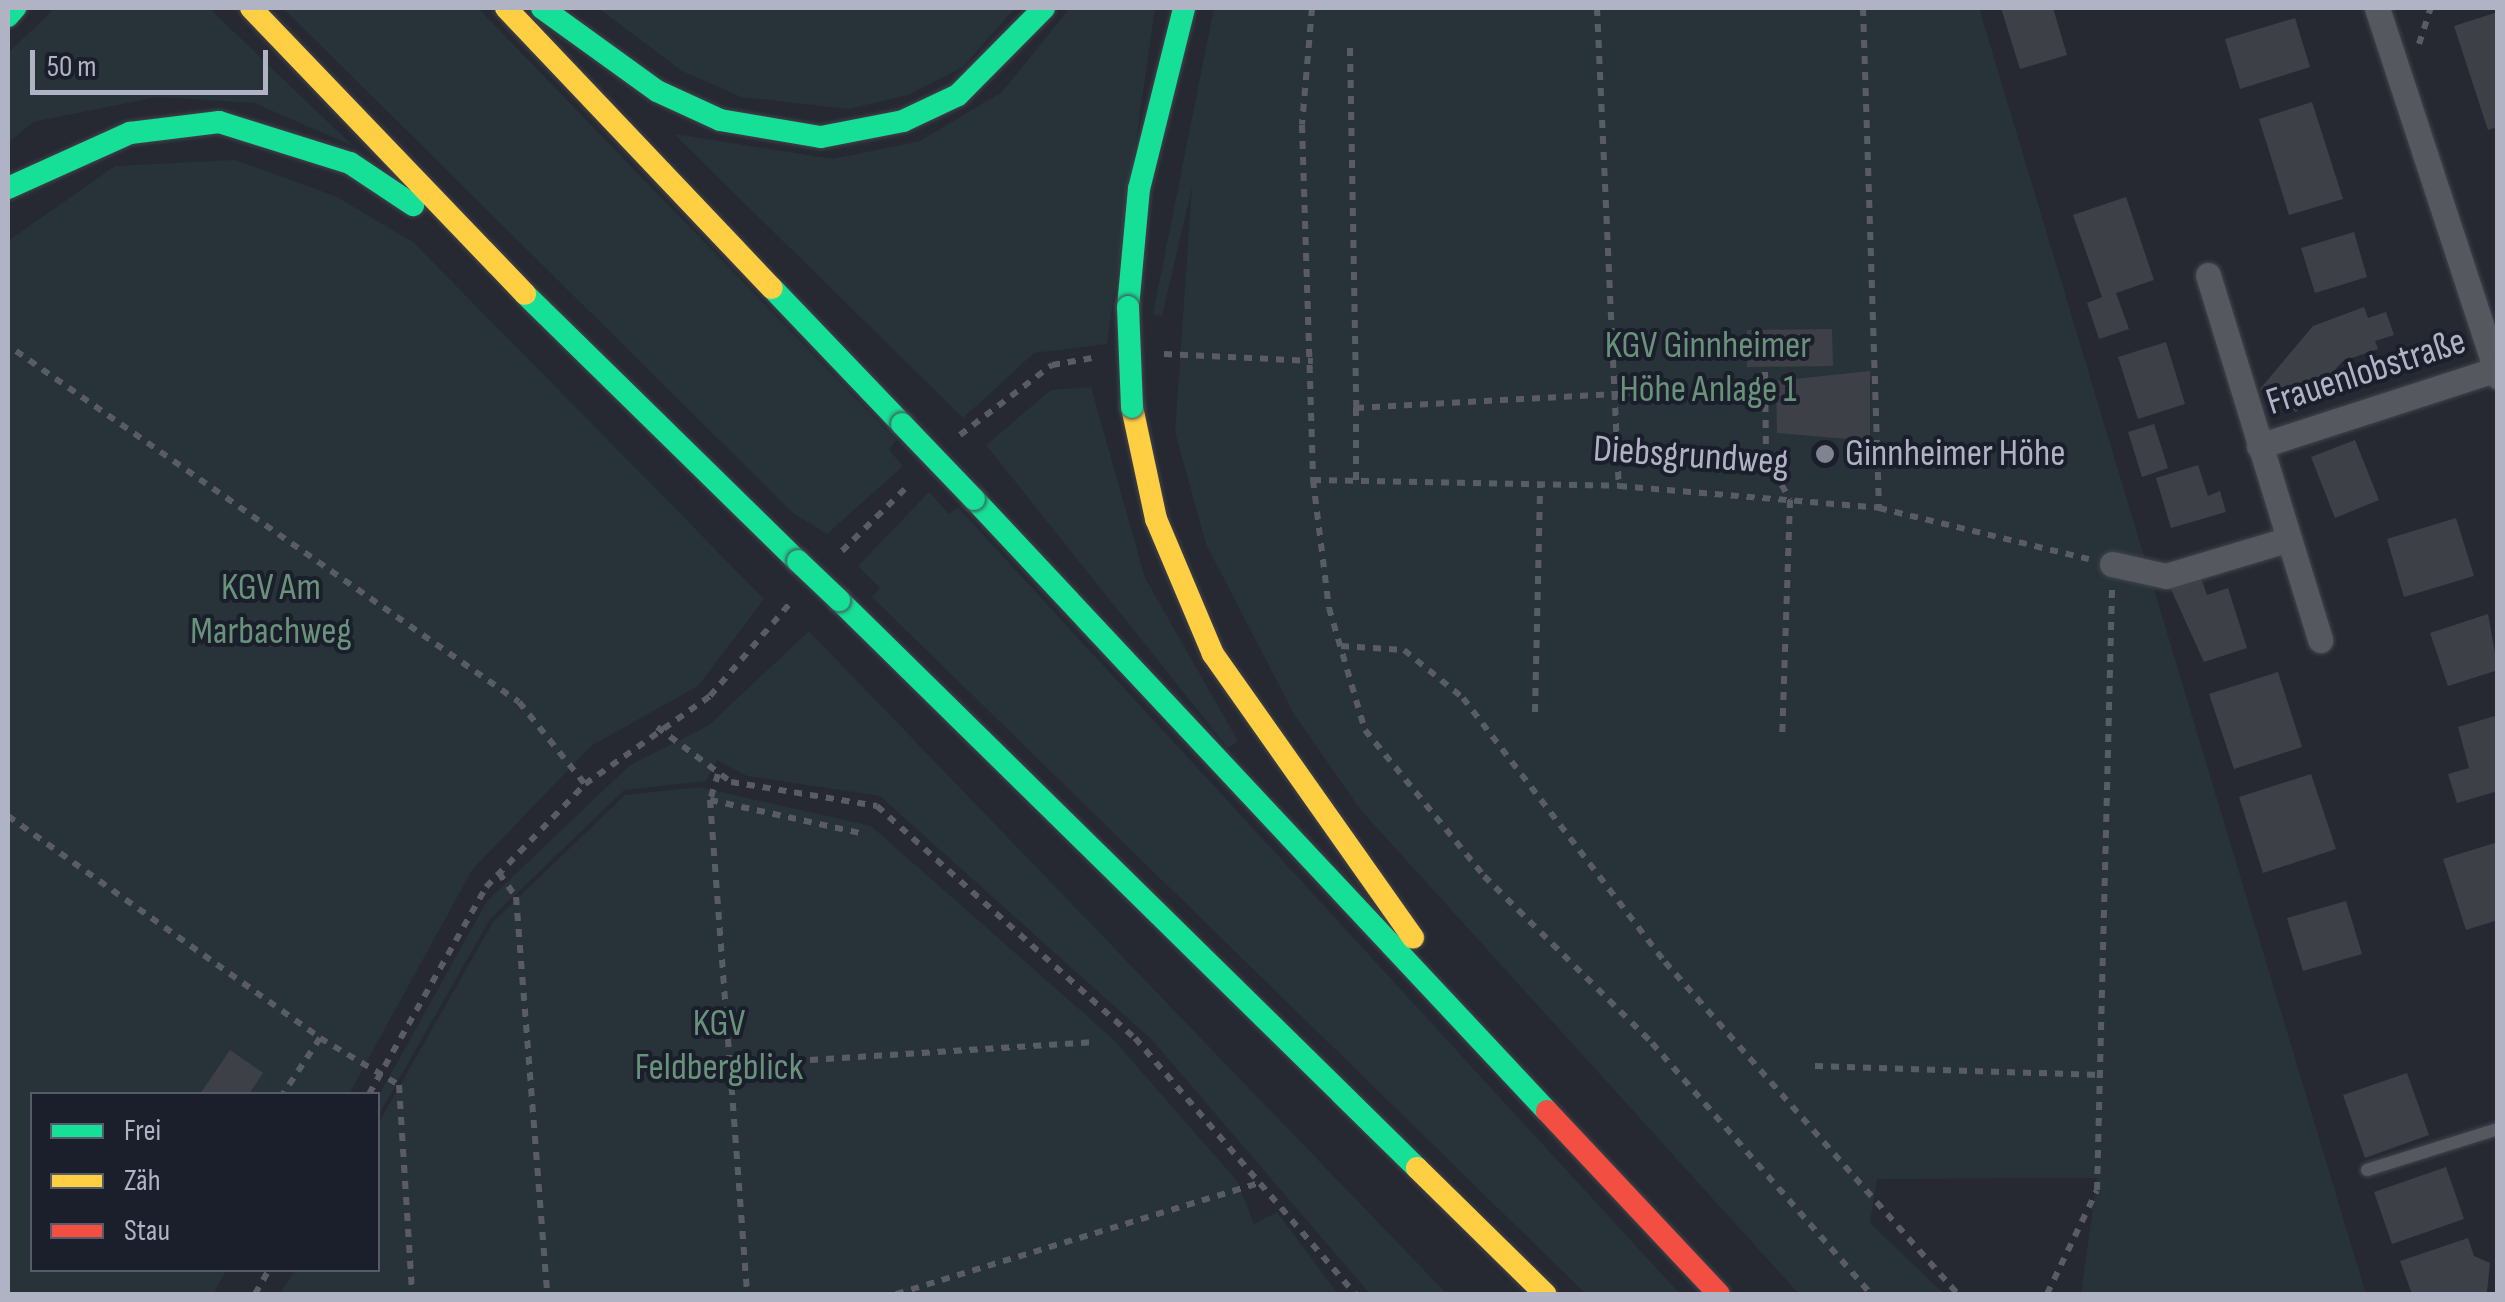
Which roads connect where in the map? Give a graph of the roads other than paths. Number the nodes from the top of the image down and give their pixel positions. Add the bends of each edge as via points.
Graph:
1 (15, 8) edge
2 (251, 8) edge
3 (506, 8) edge
4 (542, 8) edge
5 (1044, 8) edge
6 (1176, 8) edge
7 (1184, 8) edge
8 (2377, 8) edge
9 (8, 16) edge
10 (1171, 44) junction
11 (8, 188) edge
12 (489, 259) junction
13 (2208, 275) dead end
14 (2496, 373) edge
15 (2259, 446) junction
16 (2289, 539) junction
17 (2112, 564) road end
18 (2320, 640) dead end
19 (1484, 1038) junction
20 (2498, 1129) edge
21 (2367, 1170) dead end
22 (1546, 1294) edge
23 (1719, 1294) edge

1 - 9 highway
2 - 12 highway
3 - 19 highway, bridge
4 - 5 highway via 689,106 767,133 821,137 903,121 958,96
6 - 10 highway
7 - 10 highway
8 - 14 street, Frauenlobstraße
10 - 19 highway, bridge via 1140,189 1128,307 1132,407 1156,519 1214,654
11 - 12 highway via 58,158 130,133 220,122 350,163
12 - 22 highway, bridge
13 - 15 street, Frauenlobstraße
14 - 15 street, Frauenlobstraße
15 - 16 street, Frauenlobstraße
16 - 17 street via 2166,576
16 - 18 street, Frauenlobstraße
19 - 23 highway
20 - 21 lane

